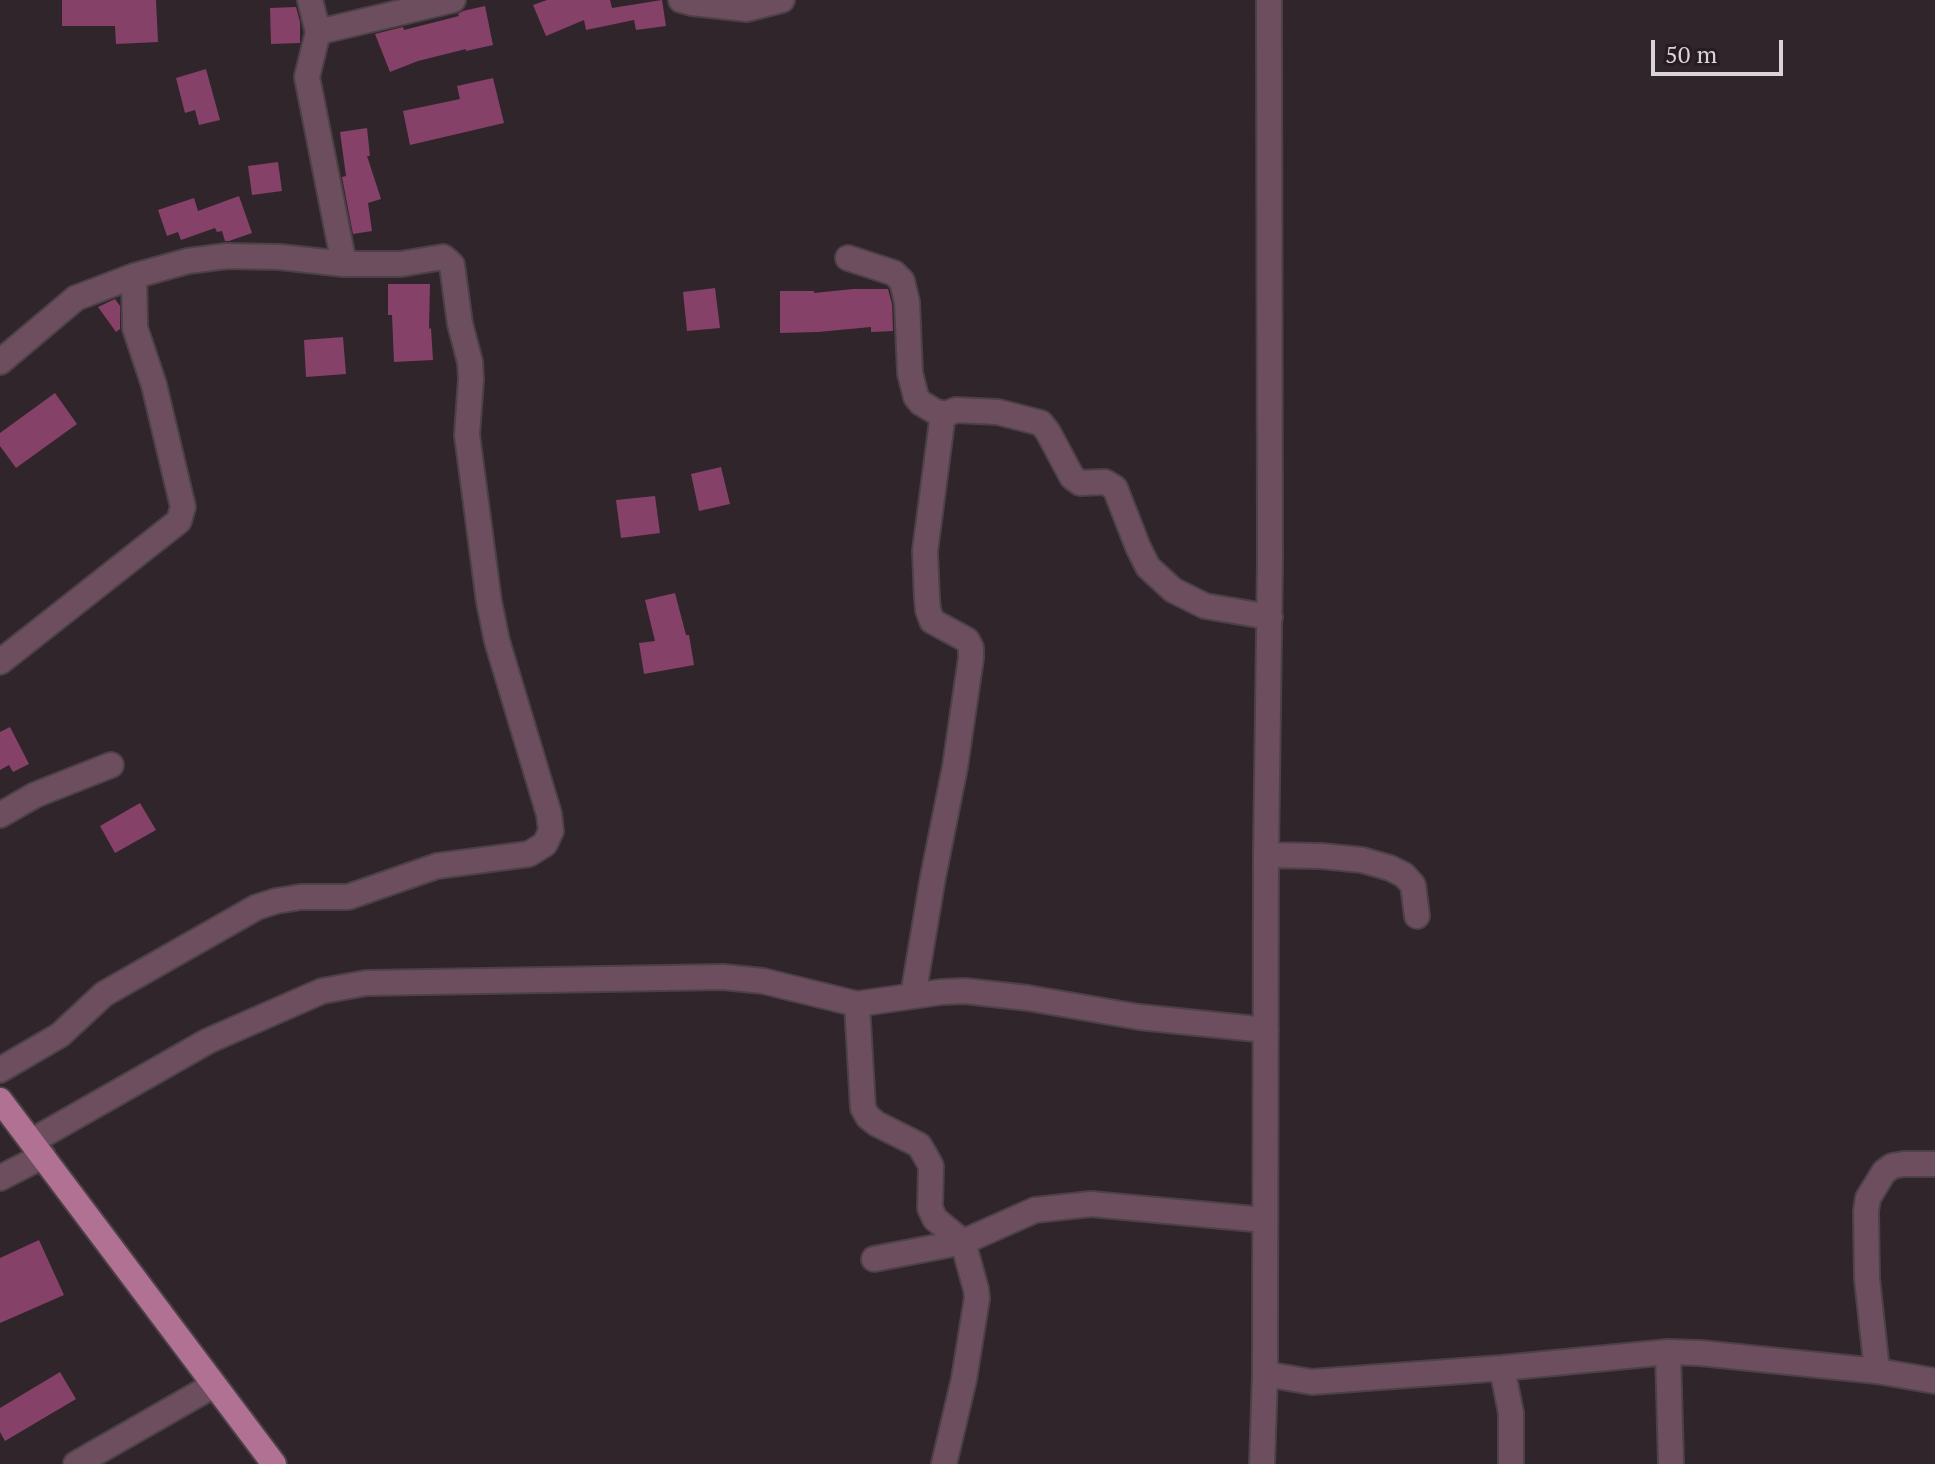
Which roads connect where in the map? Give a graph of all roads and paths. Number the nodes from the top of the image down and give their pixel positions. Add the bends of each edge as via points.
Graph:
1 (310, 0) edge
2 (453, 0) edge
3 (681, 0) edge
4 (782, 0) edge
5 (1269, 0) edge
6 (318, 32) junction
7 (848, 258) dead end
8 (344, 264) junction
9 (134, 276) junction
10 (0, 362) edge
11 (946, 414) junction
12 (1270, 617) junction
13 (0, 662) edge
14 (111, 765) dead end
15 (0, 815) edge
16 (1266, 855) junction
17 (1417, 916) dead end
18 (913, 996) junction
19 (857, 1004) junction
20 (1266, 1030) junction
21 (0, 1070) edge
22 (0, 1100) edge
23 (37, 1148) junction
24 (1935, 1164) edge
25 (0, 1178) edge
26 (1265, 1220) junction
27 (963, 1242) junction
28 (874, 1259) dead end
29 (1668, 1352) junction
30 (1502, 1368) junction
31 (1877, 1371) junction
32 (1265, 1374) junction
33 (1935, 1381) edge
34 (214, 1385) junction
35 (76, 1464) edge
36 (274, 1464) edge
37 (944, 1464) edge
38 (1262, 1464) edge
39 (1511, 1464) edge
40 (1671, 1464) edge

1 - 6 street
2 - 6 street
3 - 4 street via 747,9
5 - 12 street
6 - 8 street via 307,77
7 - 11 street via 894,273 902,281 916,397
8 - 9 street via 227,256
8 - 21 street via 401,264 443,257 452,265 470,362 467,435 489,602 551,831 545,844 529,854 437,866 348,897 301,897 257,907 104,994 60,1035
9 - 10 street via 76,298
9 - 13 street via 135,328 183,507 179,521
11 - 12 street via 998,412 1041,423 1072,477 1115,488 1148,567 1173,590 1205,606
11 - 18 street via 925,551 928,610 932,621 967,640 971,658
12 - 16 street
14 - 15 street
16 - 17 street via 1362,860 1390,868 1413,885
16 - 20 street
18 - 19 street
18 - 20 street via 965,991
19 - 23 street via 723,977 366,983 322,991 208,1041
19 - 27 street via 863,1108 877,1124 919,1145 931,1166 930,1208 935,1219
20 - 26 street
22 - 23 main road
23 - 25 street
23 - 34 main road
24 - 31 street via 1892,1166 1868,1198 1867,1279
26 - 27 street via 1091,1204 1035,1210
26 - 32 street
27 - 28 street
27 - 37 street via 977,1298
29 - 30 street
29 - 31 street
29 - 40 street
30 - 32 street via 1312,1382
30 - 39 street via 1511,1413
31 - 33 street
32 - 38 street
34 - 35 street
34 - 36 main road

